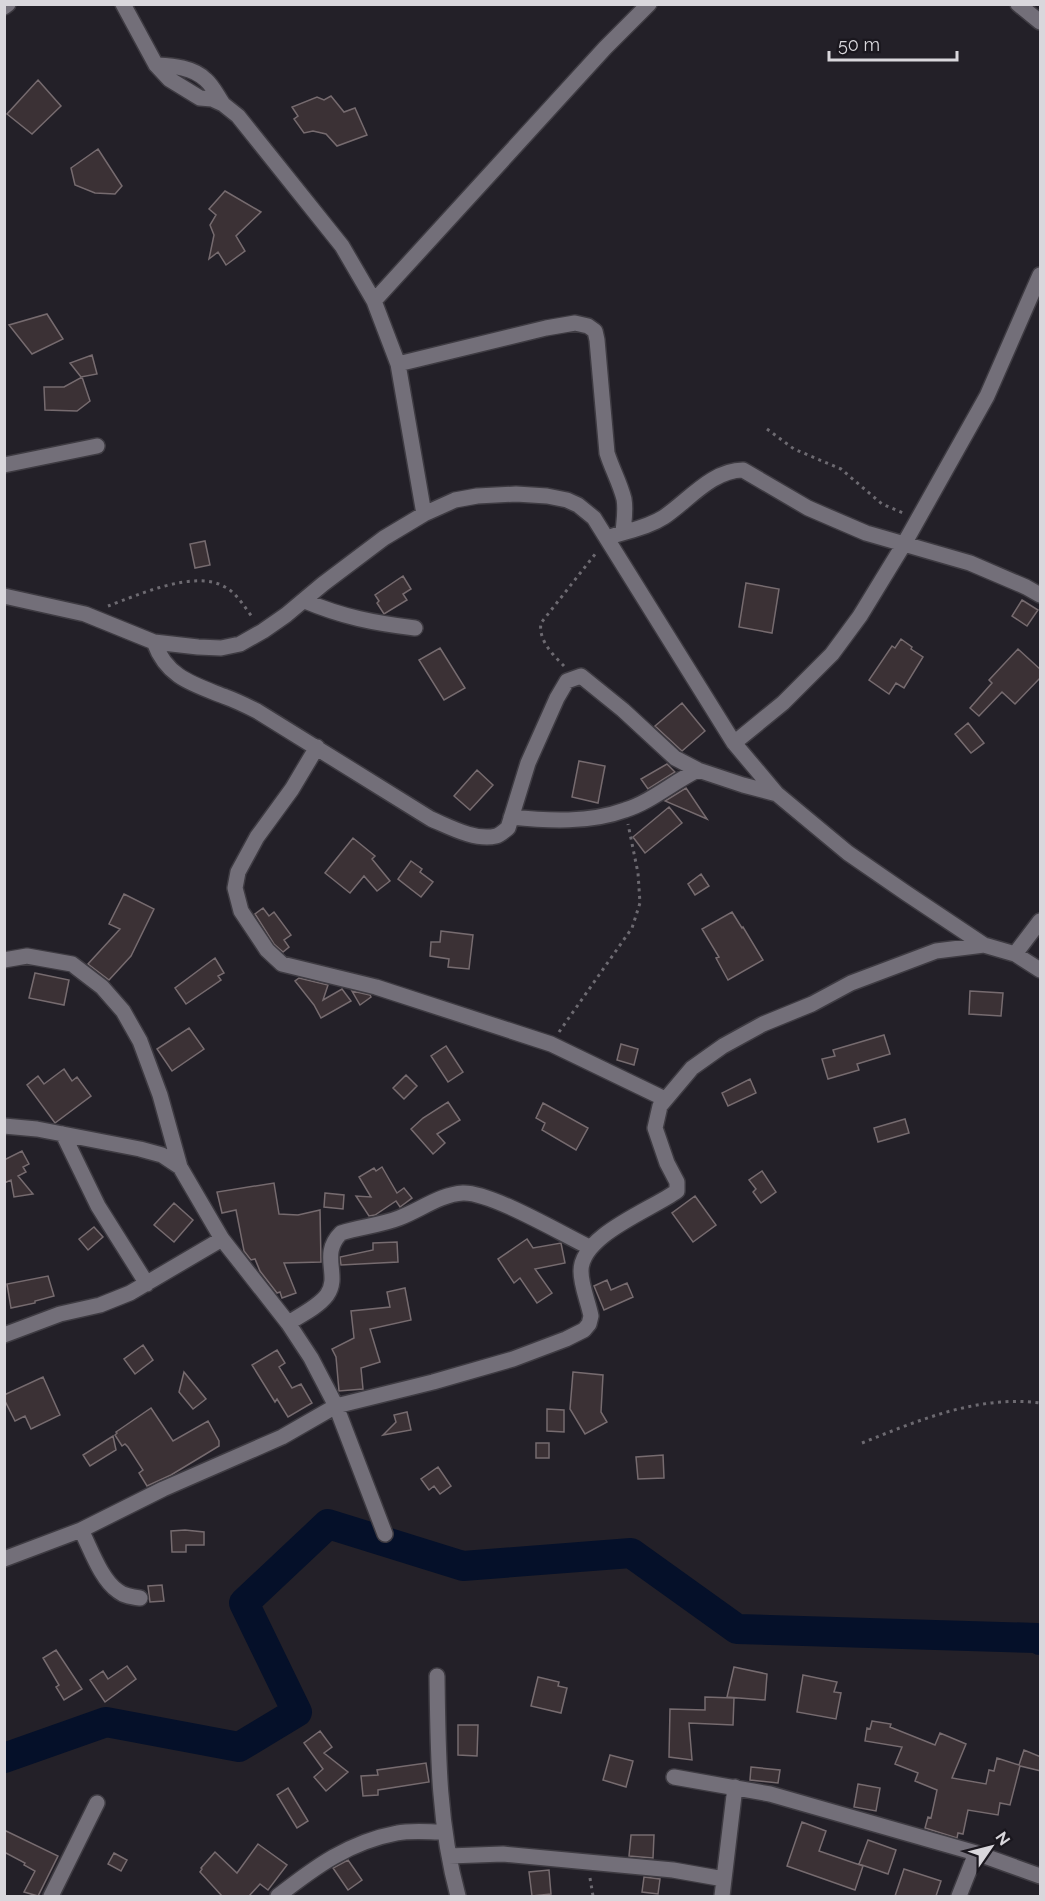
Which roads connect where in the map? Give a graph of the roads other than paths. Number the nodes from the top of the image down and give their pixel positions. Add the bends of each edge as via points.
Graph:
1 (123, 4) edge
2 (649, 4) edge
3 (1018, 4) edge
4 (1041, 22) edge
5 (1041, 275) edge
6 (374, 301) junction
7 (398, 364) junction
8 (97, 446) dead end
9 (4, 465) edge
10 (424, 514) junction
11 (623, 532) junction
12 (607, 538) junction
13 (904, 544) junction
14 (1041, 595) edge
15 (4, 596) edge
16 (304, 601) junction
17 (415, 628) dead end
18 (153, 642) junction
19 (734, 743) junction
20 (317, 747) junction
21 (698, 770) junction
22 (777, 794) junction
23 (511, 817) junction
24 (1041, 921) edge
25 (984, 945) junction
26 (1015, 954) junction
27 (4, 960) edge
28 (1041, 970) edge
29 (665, 1099) junction
30 (4, 1126) edge
31 (63, 1134) junction
32 (180, 1167) junction
33 (222, 1239) junction
34 (589, 1247) junction
35 (147, 1284) junction
36 (288, 1323) junction
37 (4, 1335) edge
38 (336, 1406) junction
39 (81, 1530) junction
40 (385, 1534) dead end
41 (4, 1559) edge
42 (140, 1598) dead end
43 (437, 1676) dead end
44 (674, 1777) dead end
45 (735, 1787) junction
46 (97, 1803) dead end
47 (444, 1832) junction
48 (976, 1853) junction
49 (449, 1856) junction
50 (1041, 1876) edge
51 (724, 1879) junction
52 (51, 1896) edge
53 (278, 1896) edge
54 (458, 1896) edge
55 (722, 1896) edge
56 (958, 1896) edge

1 - 6 street via 156,65 176,66 206,80 223,104 250,128 342,246
2 - 6 street via 604,48
3 - 4 street
5 - 13 street via 987,396
6 - 7 street
7 - 10 street
7 - 11 street via 546,328 575,323 588,326 597,340 608,453 624,498
8 - 9 street
10 - 12 street via 455,500 477,496 547,495 578,504 594,518
10 - 16 street via 384,538
11 - 12 street
11 - 13 street via 664,517 722,474 743,470 808,508 866,533
12 - 19 street
13 - 14 street via 970,564
13 - 19 street via 832,654 783,703
15 - 18 street via 85,614
16 - 17 street via 356,620
16 - 18 street via 240,644 221,648
18 - 20 street via 159,657 178,676 257,711
19 - 22 street
20 - 23 street via 421,813 452,828 482,837 498,836 508,828
20 - 29 street via 238,872 235,888 241,911 267,950 282,964 376,987 551,1044
21 - 22 street
21 - 23 street via 625,810 557,820
21 - 23 street via 675,758 623,710 581,676 577,677 567,681 538,737
22 - 25 street via 848,853
24 - 26 street
25 - 26 street
25 - 29 street via 936,951 851,983 763,1024 692,1068
26 - 28 street
27 - 32 street via 27,956 72,964 102,987 123,1011 140,1041 160,1095
29 - 34 street via 655,1128 677,1191 615,1226
30 - 31 street
31 - 32 street via 162,1155
31 - 35 street via 98,1206
32 - 33 street
33 - 35 street
33 - 36 street
34 - 36 street via 480,1195 448,1196 397,1219 342,1233 330,1249 331,1282 326,1296
34 - 38 street via 581,1270 591,1316 584,1330 513,1359
35 - 37 street via 100,1305 60,1314
36 - 38 street
38 - 39 street via 282,1437
38 - 40 street
39 - 41 street
39 - 42 street via 113,1588
43 - 47 street
44 - 45 street
45 - 48 street
45 - 51 street
46 - 52 street
47 - 49 street
47 - 53 street via 398,1833 348,1848
48 - 50 street
48 - 56 street
49 - 51 street via 502,1854 673,1870
49 - 54 street
51 - 55 street

